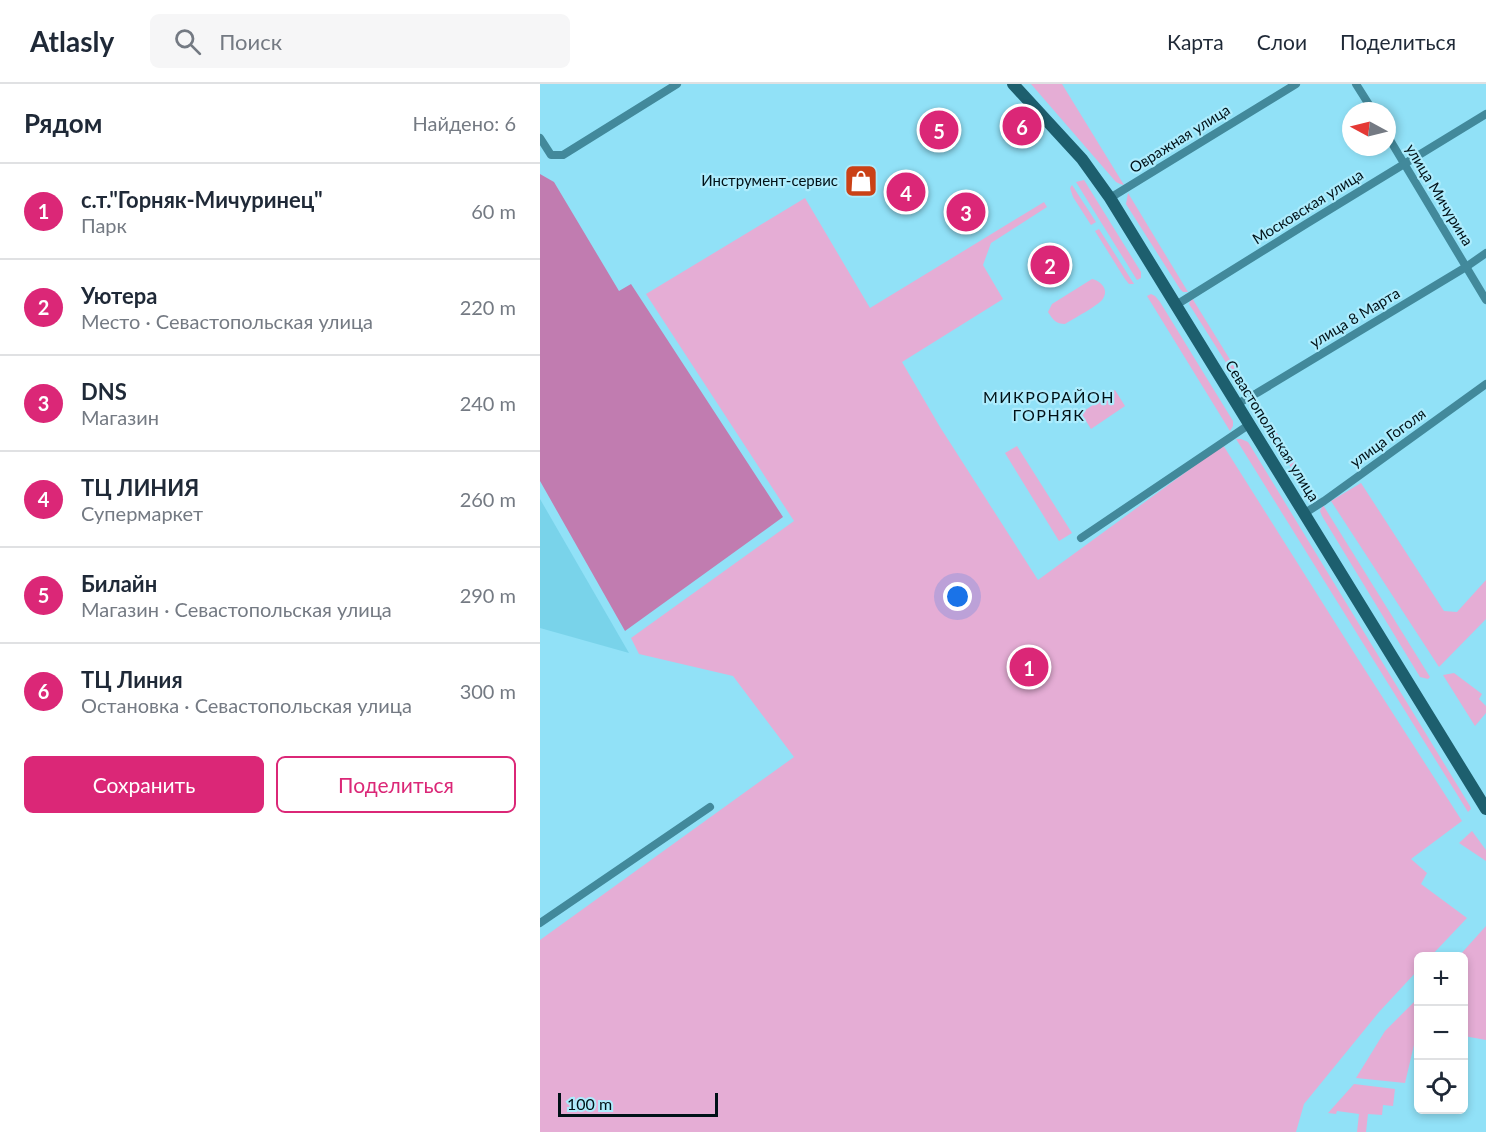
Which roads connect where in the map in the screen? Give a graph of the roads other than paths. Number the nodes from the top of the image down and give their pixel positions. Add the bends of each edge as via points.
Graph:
1 (677, 84) edge
2 (1013, 84) edge
3 (1296, 84) edge
4 (1356, 84) edge
5 (1367, 102) edge
6 (1486, 114) edge
7 (540, 138) edge
8 (1396, 150) edge
9 (1405, 164) junction
10 (1110, 198) junction
11 (1486, 253) edge
12 (1466, 267) junction
13 (1486, 300) edge
14 (1176, 305) junction
15 (1486, 384) edge
16 (1237, 404) junction
17 (1250, 424) junction
18 (1305, 513) junction
19 (1082, 538) dead end
20 (710, 807) dead end
21 (1486, 809) edge
22 (541, 919) edge

1 - 7 street via 563,155 551,155
2 - 10 main road, Севастопольская улица via 1082,159
3 - 10 street, Овражная улица
4 - 5 street
6 - 9 street, Московская улица
8 - 9 street, улица Мичурина
9 - 12 street, улица Мичурина
9 - 14 street, Московская улица
10 - 14 main road, Севастопольская улица
11 - 12 street, улица 8 Марта
12 - 13 street, улица Мичурина
12 - 16 street, улица 8 Марта
14 - 16 main road, Севастопольская улица
15 - 18 street, улица Гоголя
16 - 17 main road, Севастопольская улица
17 - 18 main road, Севастопольская улица
17 - 19 street
18 - 21 main road, Севастопольская улица
20 - 22 street

